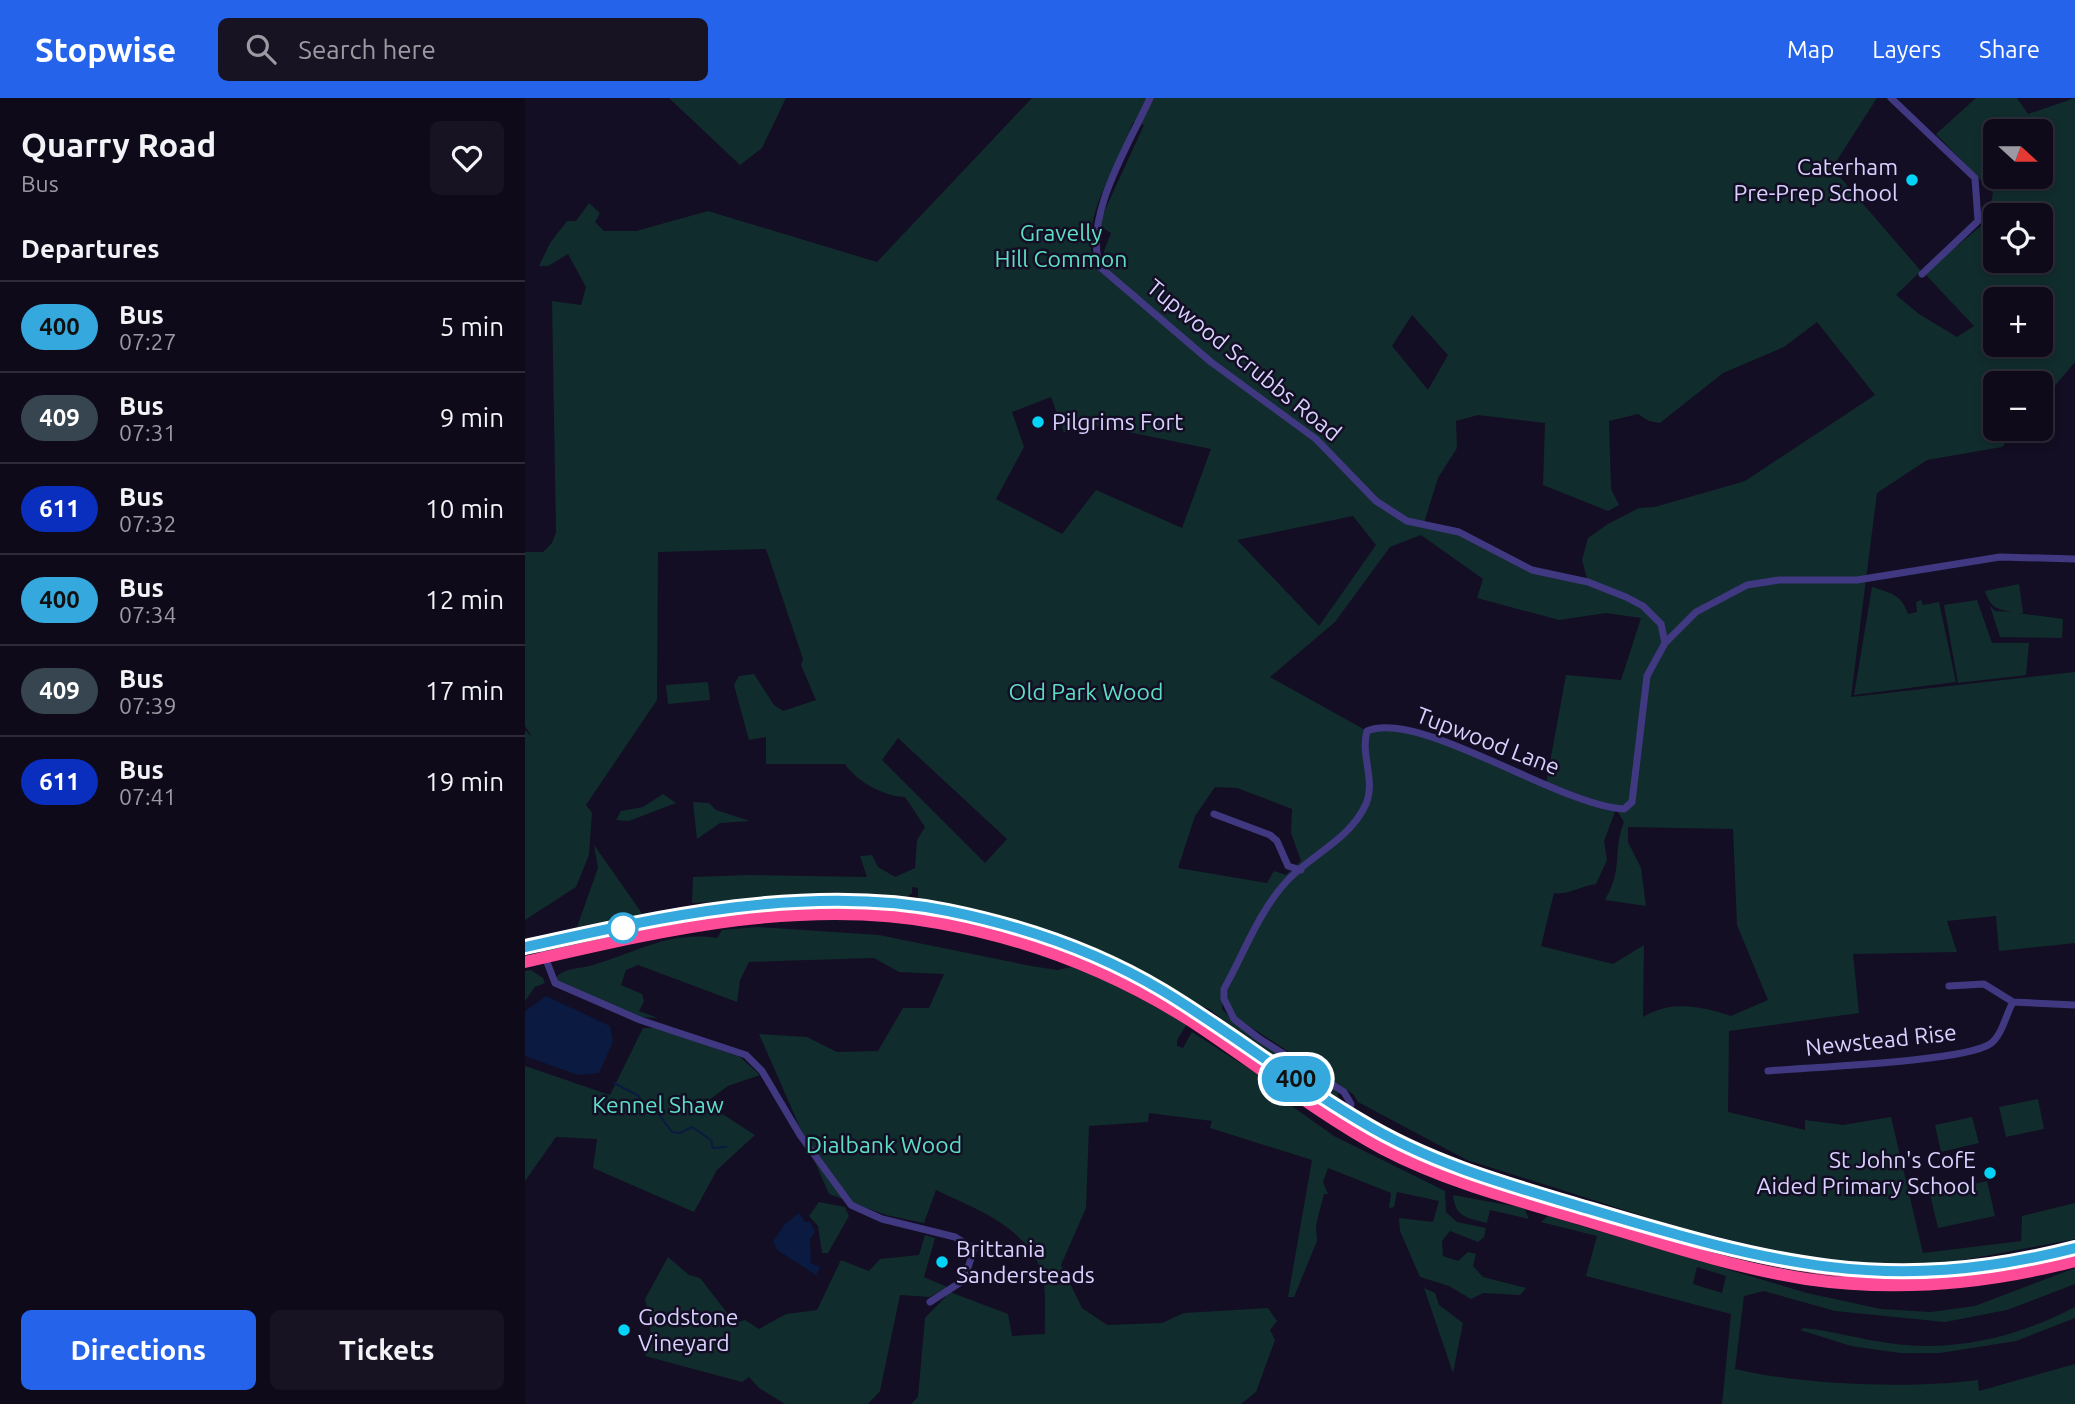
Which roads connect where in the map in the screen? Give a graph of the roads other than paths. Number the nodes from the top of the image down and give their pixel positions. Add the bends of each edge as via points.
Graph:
1 (1150, 98) edge
2 (1891, 98) edge
3 (1922, 274) dead end
4 (2075, 559) edge
5 (1661, 624) junction
6 (1679, 628) junction
7 (1665, 643) junction
8 (1214, 814) dead end
9 (1301, 870) junction
10 (540, 944) junction
11 (525, 947) edge
12 (546, 957) junction
13 (525, 961) edge
14 (1949, 986) dead end
15 (2013, 1002) junction
16 (2075, 1005) edge
17 (1768, 1071) dead end
18 (1347, 1113) junction
19 (2075, 1248) edge
20 (2075, 1261) edge
21 (930, 1302) dead end

1 - 5 street, Tupwood Scrubbs Road via 1103,198 1096,244 1100,267 1210,362 1316,439 1376,501 1407,521 1459,532 1532,570 1588,582 1626,597
2 - 3 street via 1975,178 1978,220
4 - 6 street, Tupwood Lane via 2000,557 1857,580 1758,583 1718,598
5 - 6 street
5 - 7 street
6 - 7 street, Tupwood Lane
7 - 9 street, Tupwood Lane via 1647,676 1629,806 1616,808 1570,794 1428,735 1381,725 1367,731 1364,739 1370,773 1365,806 1333,845
8 - 9 street via 1269,835 1277,841 1288,866
9 - 18 street, Tupwood Lane via 1287,880 1259,919 1224,989 1224,999 1234,1019 1259,1039 1344,1092 1351,1104
10 - 11 highway
10 - 12 street
10 - 18 highway via 777,903 885,900 949,911 1052,940 1161,990
12 - 13 highway
12 - 20 highway via 709,923 787,916 882,913 944,923 1013,941 1108,976 1188,1020 1384,1150 1455,1180 1562,1214 1759,1270 1849,1283 1969,1282
12 - 21 street via 555,983 640,1020 746,1055 762,1071 800,1135 851,1205 882,1219 955,1237 974,1249 964,1280
14 - 15 street via 1984,984
15 - 16 street
15 - 17 street, Newstead Rise via 1998,1035 1980,1048
18 - 19 highway via 1448,1165 1707,1244 1775,1260 1847,1270 1932,1273

